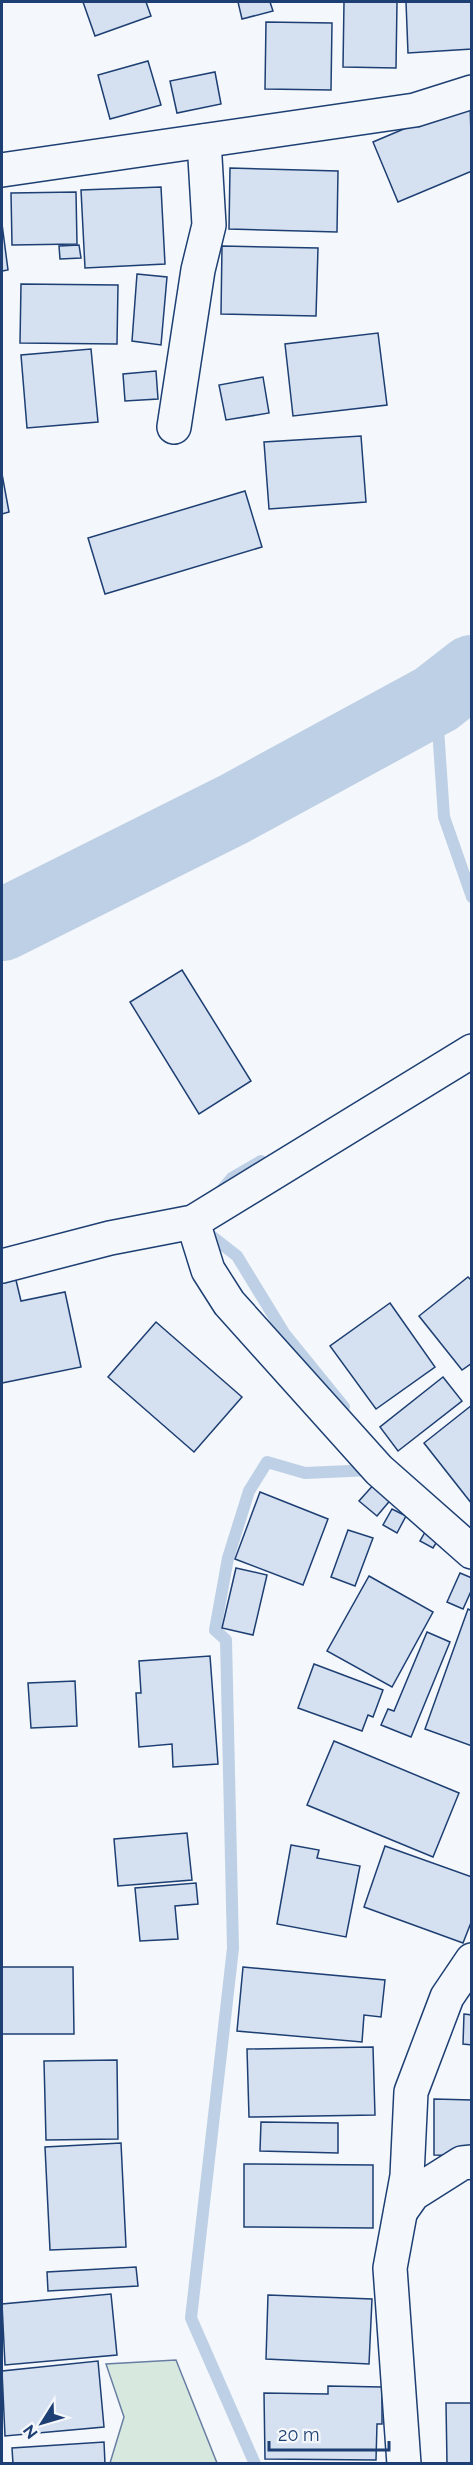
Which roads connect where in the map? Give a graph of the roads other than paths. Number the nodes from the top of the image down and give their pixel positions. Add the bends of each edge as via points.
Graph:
1 (471, 92) edge
2 (204, 141) junction
3 (2, 170) edge
4 (174, 427) dead end
5 (471, 1050) edge
6 (193, 1222) junction
7 (2, 1266) edge
8 (471, 1552) edge
9 (471, 1960) edge
10 (471, 2162) edge
11 (400, 2211) junction
12 (404, 2463) edge

1 - 2 street via 415,110
2 - 3 street
2 - 4 street via 209,225 198,270
5 - 6 street
6 - 7 street via 110,1238
6 - 8 street via 208,1270 229,1303 379,1470
9 - 11 street via 447,1997 411,2092 407,2176
10 - 11 street via 462,2163 413,2194
11 - 12 street via 390,2268

